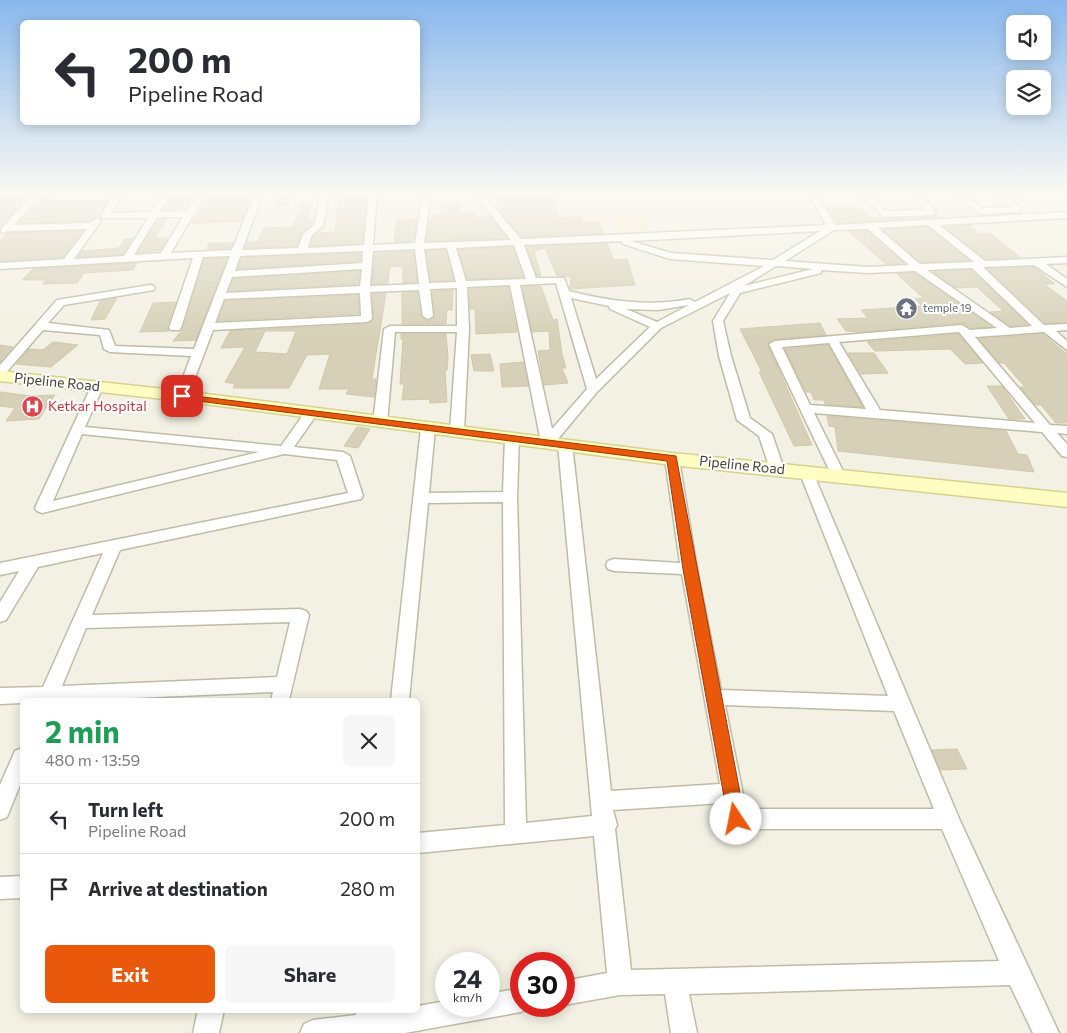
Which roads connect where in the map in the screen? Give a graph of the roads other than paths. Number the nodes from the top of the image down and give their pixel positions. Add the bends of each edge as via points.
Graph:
1 (82, 241) edge
2 (138, 241) edge
3 (173, 241) edge
4 (241, 241) edge
5 (305, 241) edge
6 (369, 241) edge
7 (420, 241) edge
8 (537, 241) edge
9 (625, 241) edge
10 (810, 241) edge
11 (887, 241) edge
12 (952, 241) edge
13 (518, 242) junction
14 (451, 245) junction
15 (419, 246) junction
16 (369, 248) junction
17 (302, 250) junction
18 (237, 253) junction
19 (199, 254) junction
20 (164, 256) junction
21 (127, 258) junction
22 (1067, 260) edge
23 (67, 262) junction
24 (1037, 262) junction
25 (774, 263) junction
26 (979, 265) junction
27 (0, 266) edge
28 (367, 266) junction
29 (831, 268) junction
30 (918, 268) junction
31 (229, 274) junction
32 (514, 282) junction
33 (532, 282) junction
34 (1067, 284) edge
35 (462, 285) junction
36 (422, 286) junction
37 (150, 288) dead end
38 (365, 289) junction
39 (736, 291) junction
40 (564, 293) junction
41 (221, 296) junction
42 (710, 297) junction
43 (605, 304) junction
44 (428, 316) dead end
45 (40, 326) junction
46 (209, 326) junction
47 (656, 326) junction
48 (1067, 327) edge
49 (175, 328) dead end
50 (463, 329) junction
51 (1044, 329) junction
52 (1008, 331) junction
53 (966, 334) junction
54 (832, 339) junction
55 (1067, 347) edge
56 (199, 353) junction
57 (0, 374) edge
58 (96, 387) junction
59 (593, 388) junction
60 (182, 396) junction
61 (806, 408) junction
62 (311, 414) junction
63 (876, 415) junction
64 (380, 423) junction
65 (428, 428) junction
66 (77, 430) junction
67 (1047, 430) junction
68 (1067, 430) edge
69 (457, 431) junction
70 (512, 438) junction
71 (556, 443) junction
72 (284, 450) junction
73 (1067, 453) edge
74 (672, 459) junction
75 (777, 469) junction
76 (806, 471) junction
77 (838, 475) junction
78 (510, 497) junction
79 (420, 498) junction
80 (1067, 500) edge
81 (114, 546) junction
82 (32, 562) junction
83 (614, 565) dead end
84 (0, 569) edge
85 (690, 569) junction
86 (0, 616) edge
87 (81, 622) junction
88 (282, 692) edge
89 (163, 695) edge
90 (0, 696) edge
91 (47, 697) edge
92 (713, 697) junction
93 (400, 698) edge
94 (902, 704) junction
95 (20, 760) edge
96 (6, 781) edge
97 (732, 793) junction
98 (604, 801) junction
99 (0, 810) edge
100 (949, 819) junction
101 (606, 825) junction
102 (516, 833) junction
103 (420, 843) edge
104 (20, 886) edge
105 (0, 888) edge
106 (1016, 974) junction
107 (676, 982) junction
108 (620, 983) junction
109 (575, 991) edge
110 (435, 1011) edge
111 (210, 1013) edge
112 (418, 1013) edge
113 (420, 1013) edge
114 (368, 1018) edge
115 (206, 1033) edge
116 (313, 1033) edge
117 (684, 1033) edge
118 (1046, 1033) edge

1 - 23 street
2 - 21 street
3 - 20 street
4 - 18 street
5 - 17 street
6 - 16 street
7 - 15 street
8 - 13 street
9 - 25 street via 670,256
10 - 25 street
11 - 30 street
12 - 26 street
13 - 14 street
13 - 33 street
14 - 15 street
14 - 35 street
15 - 16 street
15 - 36 street
16 - 17 street
16 - 28 street
17 - 18 street
18 - 19 street
18 - 31 street
19 - 20 street
19 - 49 street
20 - 21 street
21 - 23 street
22 - 24 street
23 - 27 street
24 - 26 street
24 - 34 street
25 - 29 street
25 - 42 street
26 - 30 street
26 - 51 street
28 - 31 street
28 - 38 street
29 - 30 street
29 - 39 street
30 - 52 street
31 - 41 street
32 - 33 street
32 - 35 street
32 - 71 street
33 - 40 street via 560,280
35 - 36 street
35 - 50 street
36 - 38 street
36 - 44 street
37 - 45 street via 61,302
38 - 41 street
38 - 46 street via 367,319
39 - 42 street
39 - 75 street via 718,321 725,356 744,420 765,434
40 - 43 street
40 - 59 street
41 - 46 street
42 - 43 street via 668,307
42 - 47 street
43 - 47 street
45 - 56 street via 105,332 110,349
45 - 57 street
46 - 56 street
47 - 59 street
48 - 51 street
50 - 64 street via 390,329
50 - 69 street
51 - 52 street
51 - 55 street
52 - 53 street
53 - 54 street via 962,328
53 - 67 street
54 - 61 street via 775,344
54 - 63 street
56 - 60 street
57 - 58 main road, Pipeline Road
58 - 60 main road, Pipeline Road
58 - 66 street
59 - 71 street
60 - 62 main road, Pipeline Road
61 - 63 street
61 - 77 street
62 - 64 main road, Pipeline Road
62 - 72 street
63 - 67 street
64 - 65 main road, Pipeline Road
65 - 69 main road, Pipeline Road
65 - 79 street
66 - 72 street
66 - 72 street via 42,508
67 - 68 street
67 - 73 street
69 - 70 main road, Pipeline Road
70 - 71 main road, Pipeline Road
70 - 78 street
71 - 74 main road, Pipeline Road
71 - 98 street
72 - 81 street via 343,456 356,496
74 - 75 main road, Pipeline Road
74 - 85 street
75 - 76 main road, Pipeline Road
76 - 77 main road, Pipeline Road
76 - 94 street
77 - 80 main road, Pipeline Road
78 - 79 street
78 - 102 street
79 - 93 street
81 - 82 street
81 - 87 street
82 - 84 street
82 - 86 street
83 - 85 street
85 - 92 street
87 - 88 street via 300,615
87 - 91 street
88 - 89 street
89 - 91 street
90 - 91 street
92 - 94 street
92 - 97 street
94 - 100 street
95 - 96 street
96 - 99 street
97 - 98 street
97 - 100 street via 736,819
98 - 101 street
100 - 106 street
101 - 102 street
101 - 108 street
102 - 103 street
104 - 105 street
106 - 107 street
106 - 118 street
107 - 108 street
107 - 117 street
108 - 109 street
110 - 113 street
111 - 115 street
112 - 114 street
114 - 116 street

